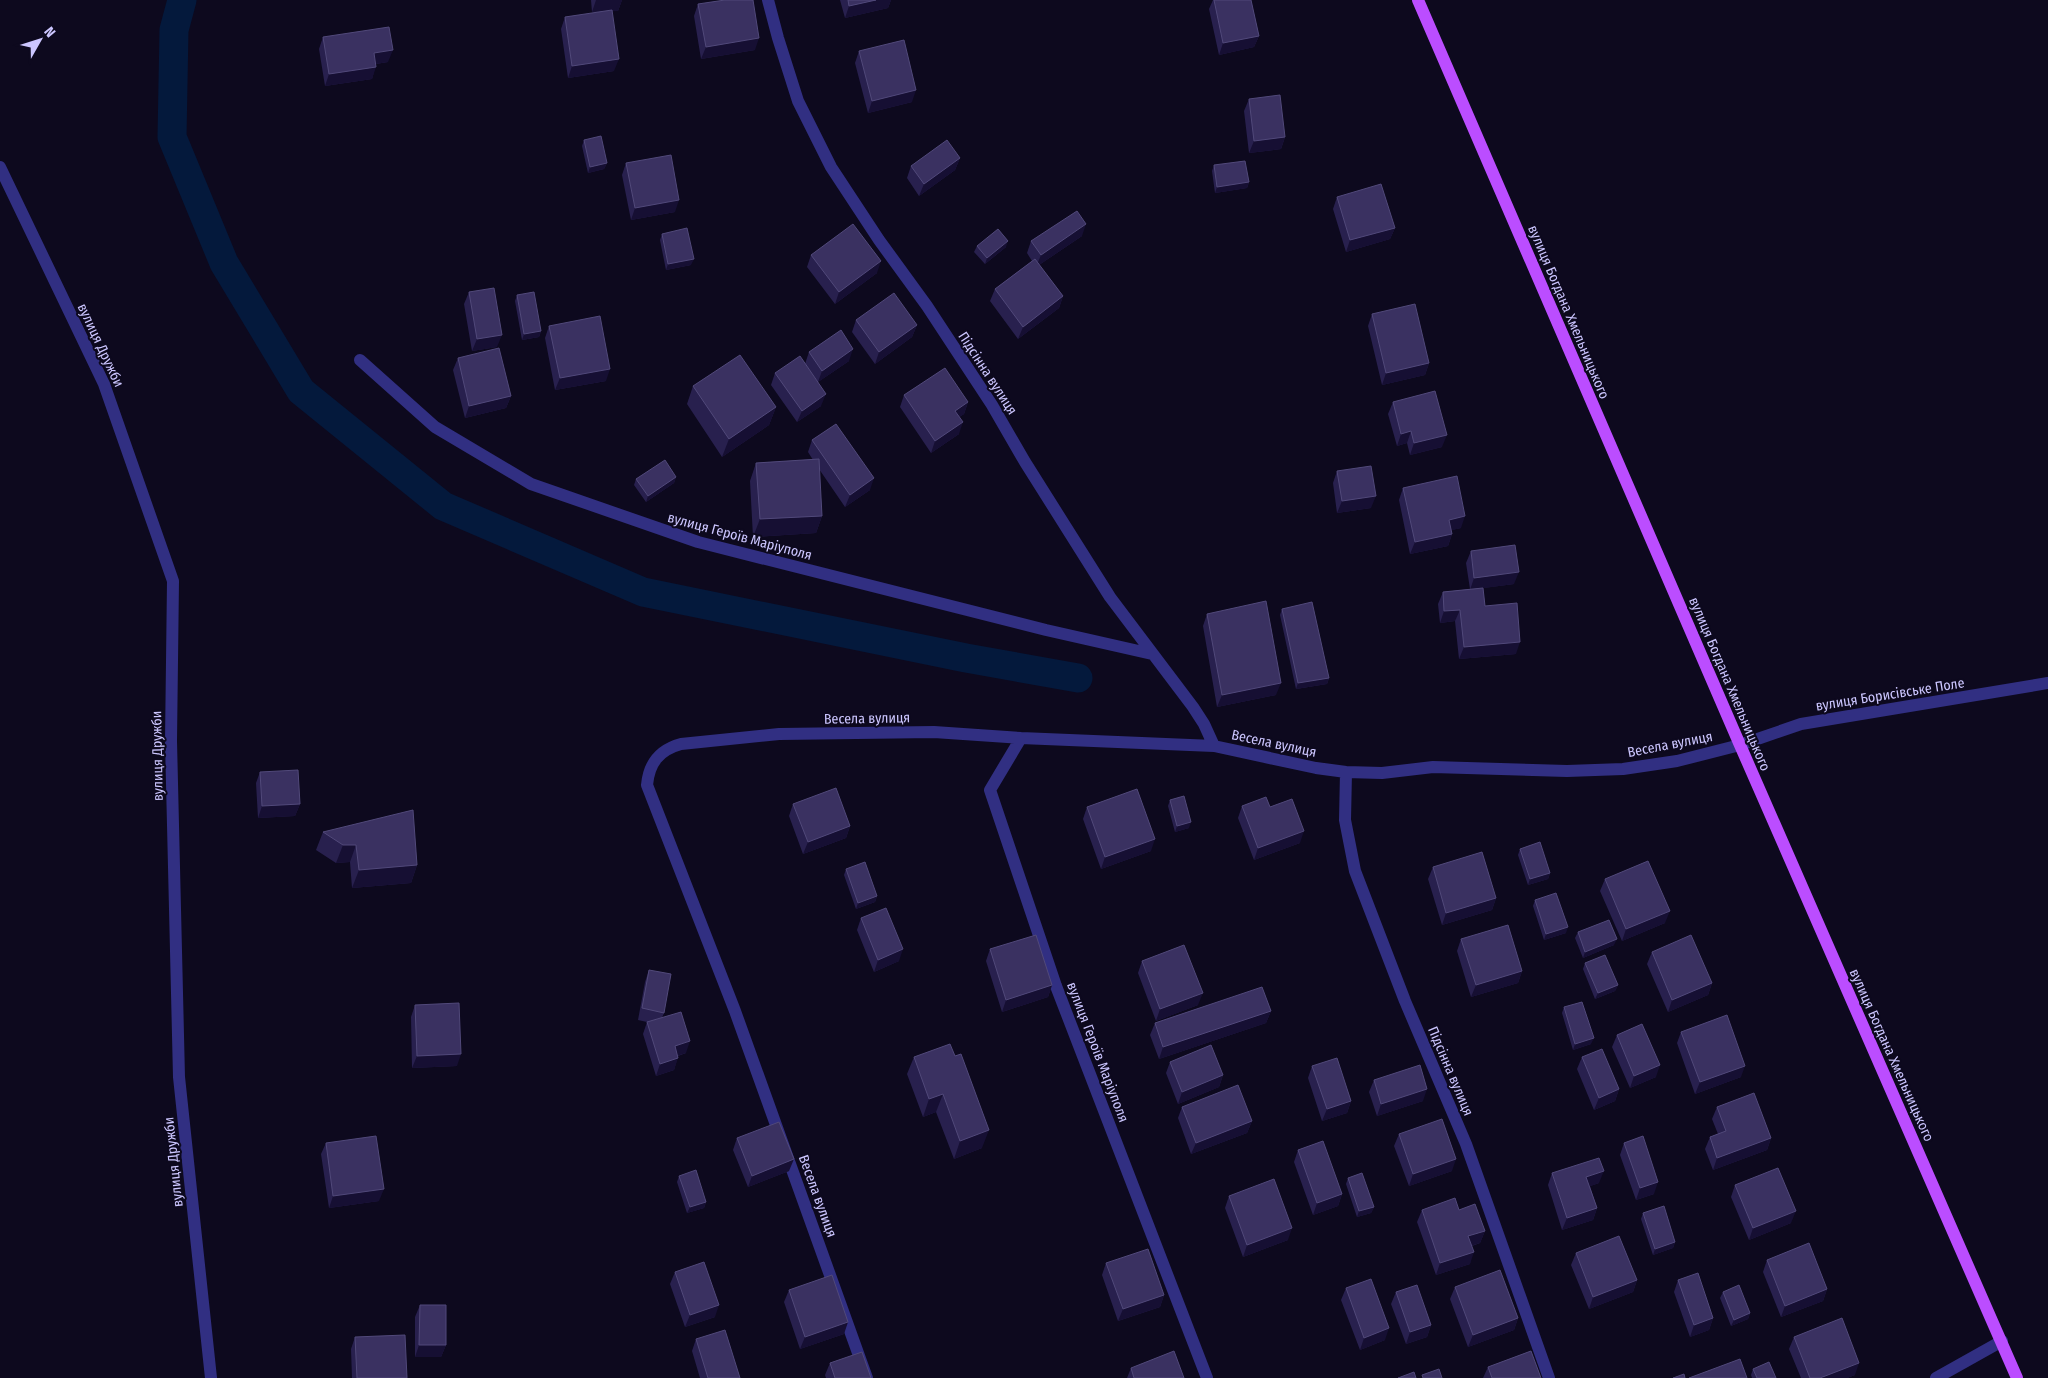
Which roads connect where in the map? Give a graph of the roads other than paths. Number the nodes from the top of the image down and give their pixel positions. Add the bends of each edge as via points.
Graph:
1 (768, 0) edge
2 (1418, 0) edge
3 (0, 167) edge
4 (360, 360) dead end
5 (1152, 654) junction
6 (2048, 683) edge
7 (1021, 738) junction
8 (1740, 745) junction
9 (1214, 746) junction
10 (1346, 772) junction
11 (2002, 1341) junction
12 (211, 1378) edge
13 (868, 1378) edge
14 (1207, 1378) edge
15 (1549, 1378) edge
16 (1936, 1378) edge
17 (2018, 1378) edge

1 - 5 street, Підсінна вулиця via 798,101 831,167 992,405 1110,597
2 - 8 main road, вулиця Богдана Хмельницького
3 - 12 street, вулиця Дружби via 104,384 174,581 172,741 179,1078
4 - 5 street, вулиця Героїв Маріуполя via 435,427 531,484 698,542
5 - 9 street, Підсінна вулиця via 1193,707
6 - 8 street, вулиця Борисівське Поле via 1801,724
7 - 9 street, Весела вулиця
7 - 13 street, Весела вулиця via 900,732 769,735 670,747 660,753 648,773 647,785 735,1010
7 - 14 street, вулиця Героїв Маріуполя via 990,790 1056,986
8 - 10 street, Весела вулиця via 1677,761 1623,769 1567,771 1433,767 1382,773
8 - 11 main road, вулиця Богдана Хмельницького
9 - 10 street, Весела вулиця
10 - 15 street, Підсінна вулиця via 1345,820 1355,871 1370,915 1466,1144
11 - 16 street
11 - 17 main road, вулиця Богдана Хмельницького

